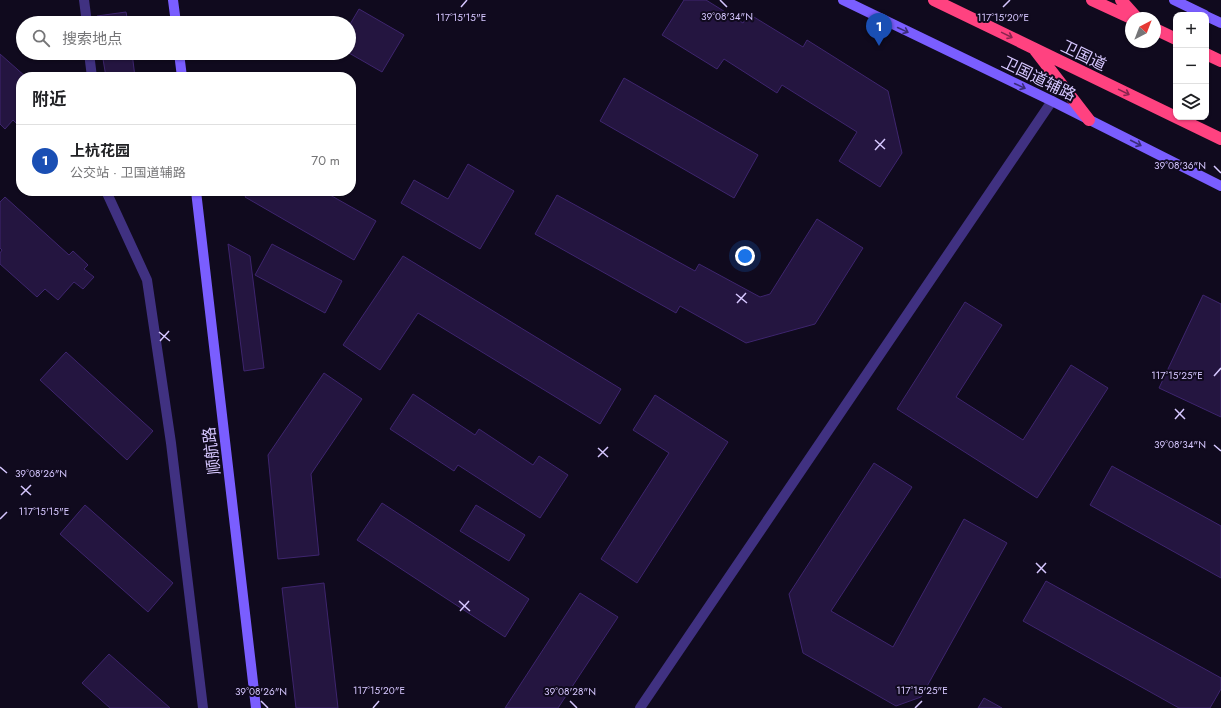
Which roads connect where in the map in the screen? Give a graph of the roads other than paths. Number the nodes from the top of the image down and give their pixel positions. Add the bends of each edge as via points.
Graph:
1 (84, 0) edge
2 (173, 0) edge
3 (842, 0) edge
4 (934, 0) edge
5 (1092, 0) edge
6 (1121, 0) edge
7 (1174, 0) edge
8 (1132, 12) edge
9 (1199, 12) edge
10 (1125, 15) edge
11 (85, 16) edge
12 (175, 16) edge
13 (1209, 17) edge
14 (1221, 23) edge
15 (1161, 32) edge
16 (1173, 38) edge
17 (1033, 48) junction
18 (1209, 55) edge
19 (90, 60) edge
20 (181, 60) edge
21 (1221, 61) edge
22 (91, 72) edge
23 (182, 72) edge
24 (1052, 101) junction
25 (1089, 120) junction
26 (1221, 139) edge
27 (1221, 186) edge
28 (108, 196) edge
29 (197, 196) edge
30 (203, 708) edge
31 (256, 708) edge
32 (640, 708) edge

1 - 11 street
2 - 12 street
3 -> 24 street, 卫国道辅路
4 -> 17 highway, 卫国道
5 - 10 highway
6 - 8 highway
7 - 9 street
13 - 14 street
15 - 16 highway
17 - 25 highway
17 -> 26 highway, 卫国道
18 - 21 highway
19 - 22 street
20 - 23 street
24 - 25 street, 卫国道辅路
24 - 32 street
25 -> 27 street, 卫国道辅路
28 - 30 street via 147,280 171,443
29 - 31 street, 顺航路

